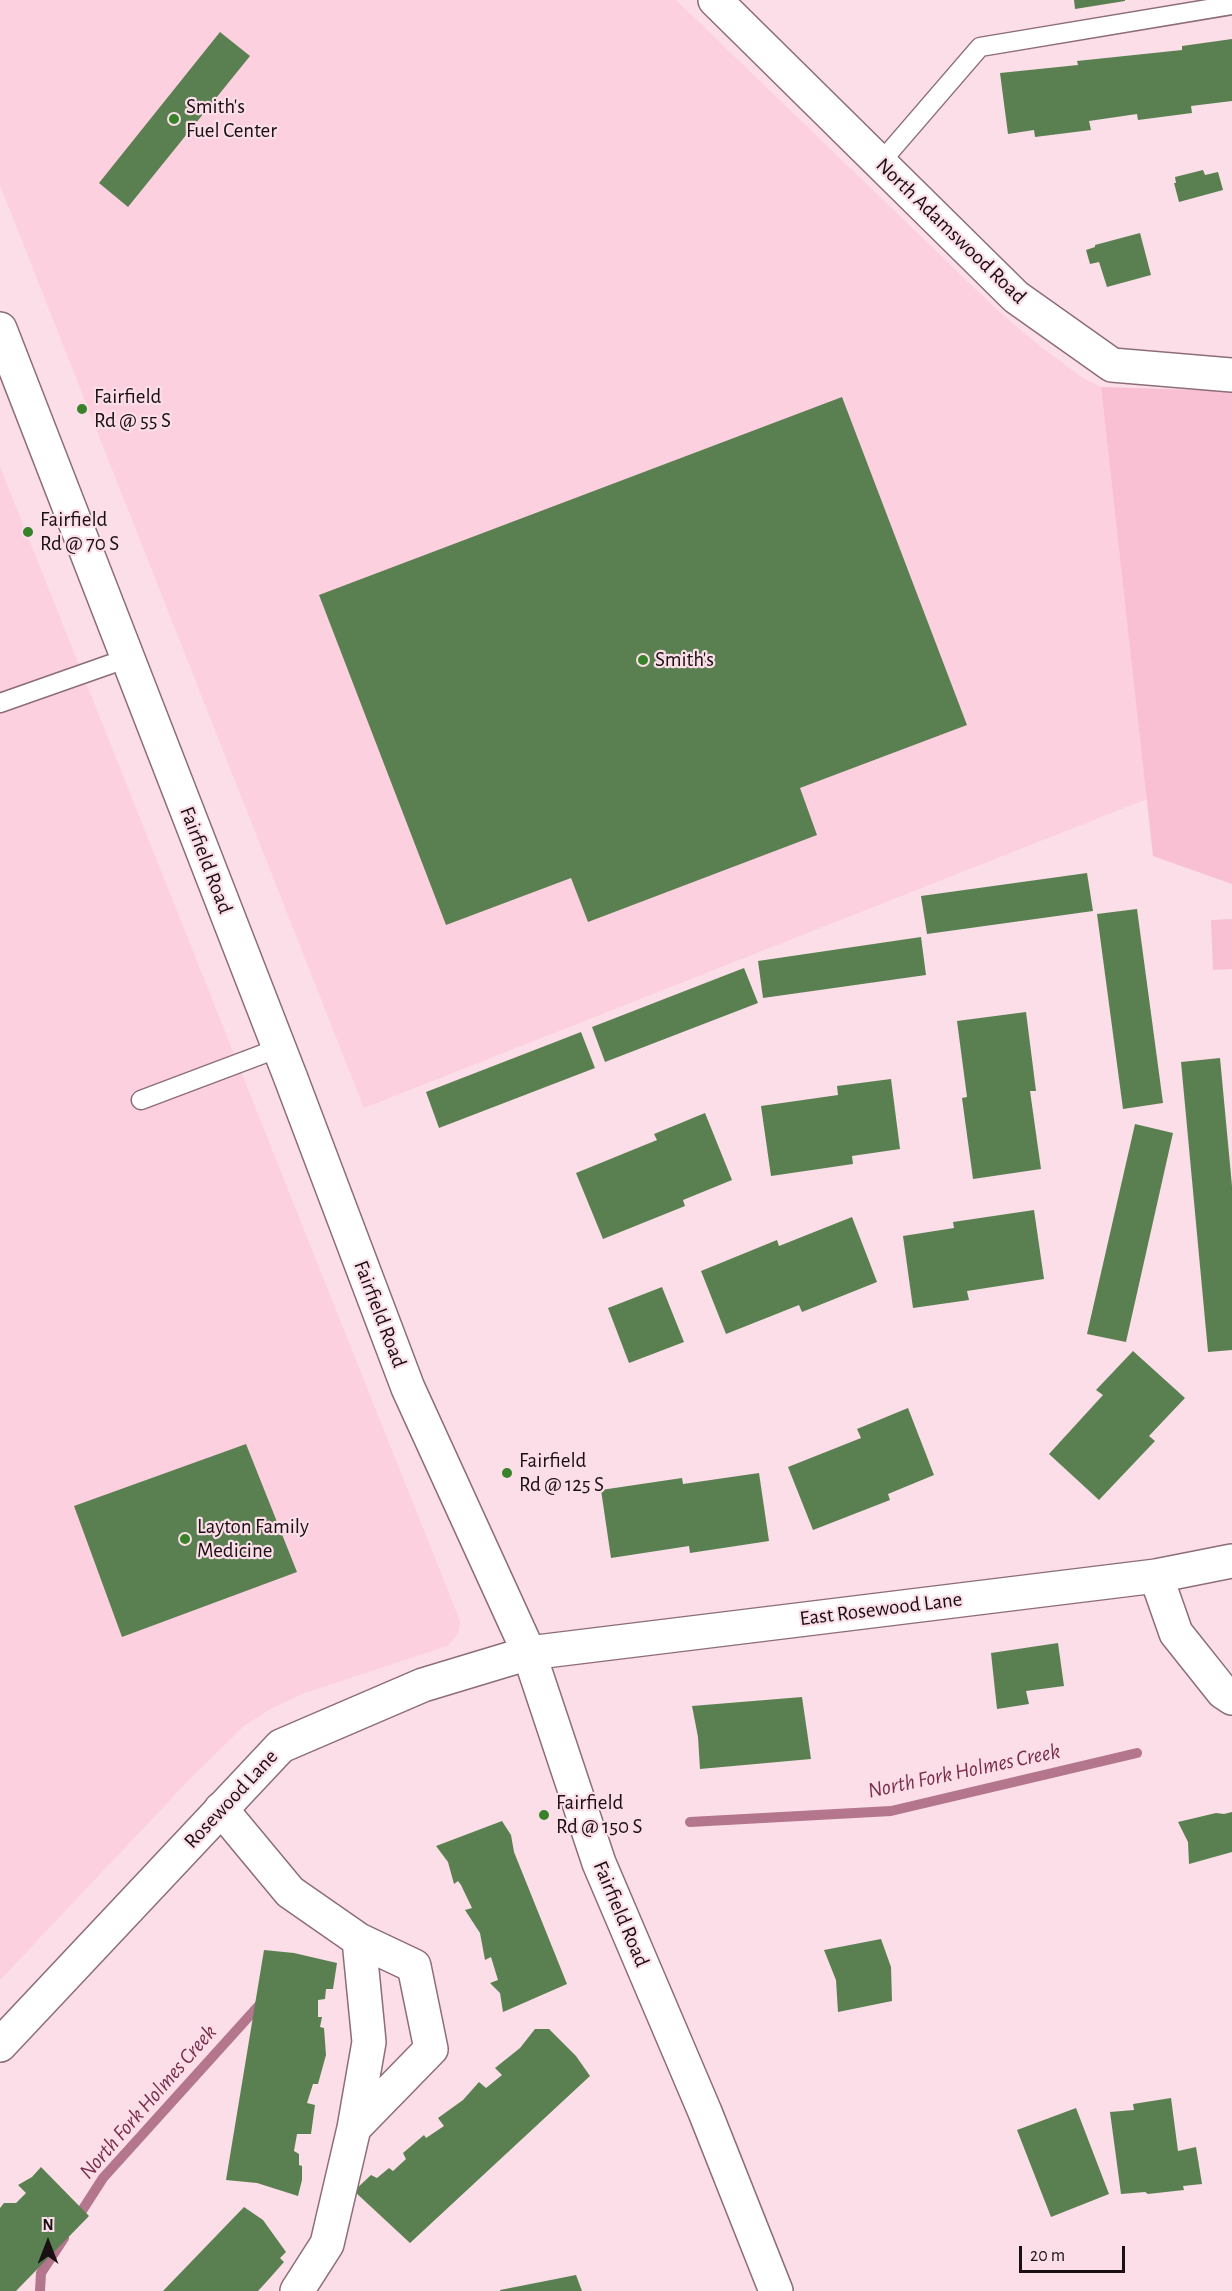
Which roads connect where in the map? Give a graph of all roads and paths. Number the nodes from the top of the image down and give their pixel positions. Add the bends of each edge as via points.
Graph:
1 (727, 3) edge
2 (1232, 5) edge
3 (880, 163) junction
4 (0, 329) edge
5 (1232, 375) edge
6 (128, 658) junction
7 (0, 703) edge
8 (279, 1048) junction
9 (141, 1100) dead end
10 (1232, 1561) edge
11 (1156, 1576) junction
12 (529, 1653) junction
13 (1232, 1698) edge
14 (221, 1809) junction
15 (359, 1940) junction
16 (0, 2045) edge
17 (354, 2128) junction
18 (297, 2291) edge
19 (776, 2291) edge

1 - 3 street, North Adamswood Road
2 - 3 lane via 980,47
3 - 5 street, North Adamswood Road via 1016,297 1112,365
4 - 6 street, Fairfield Road
6 - 7 lane
6 - 8 street, Fairfield Road
8 - 9 lane
8 - 12 street, Fairfield Road via 408,1388
10 - 11 street, East Rosewood Lane
11 - 12 street, East Rosewood Lane
11 - 13 street via 1176,1633
12 - 14 street, Rosewood Lane via 423,1685 281,1746
12 - 19 street, Fairfield Road via 599,1863
14 - 15 street via 290,1892
14 - 16 street, Rosewood Lane
15 - 17 street via 369,2042
15 - 17 street via 414,1966 430,2049
17 - 18 street via 327,2244

